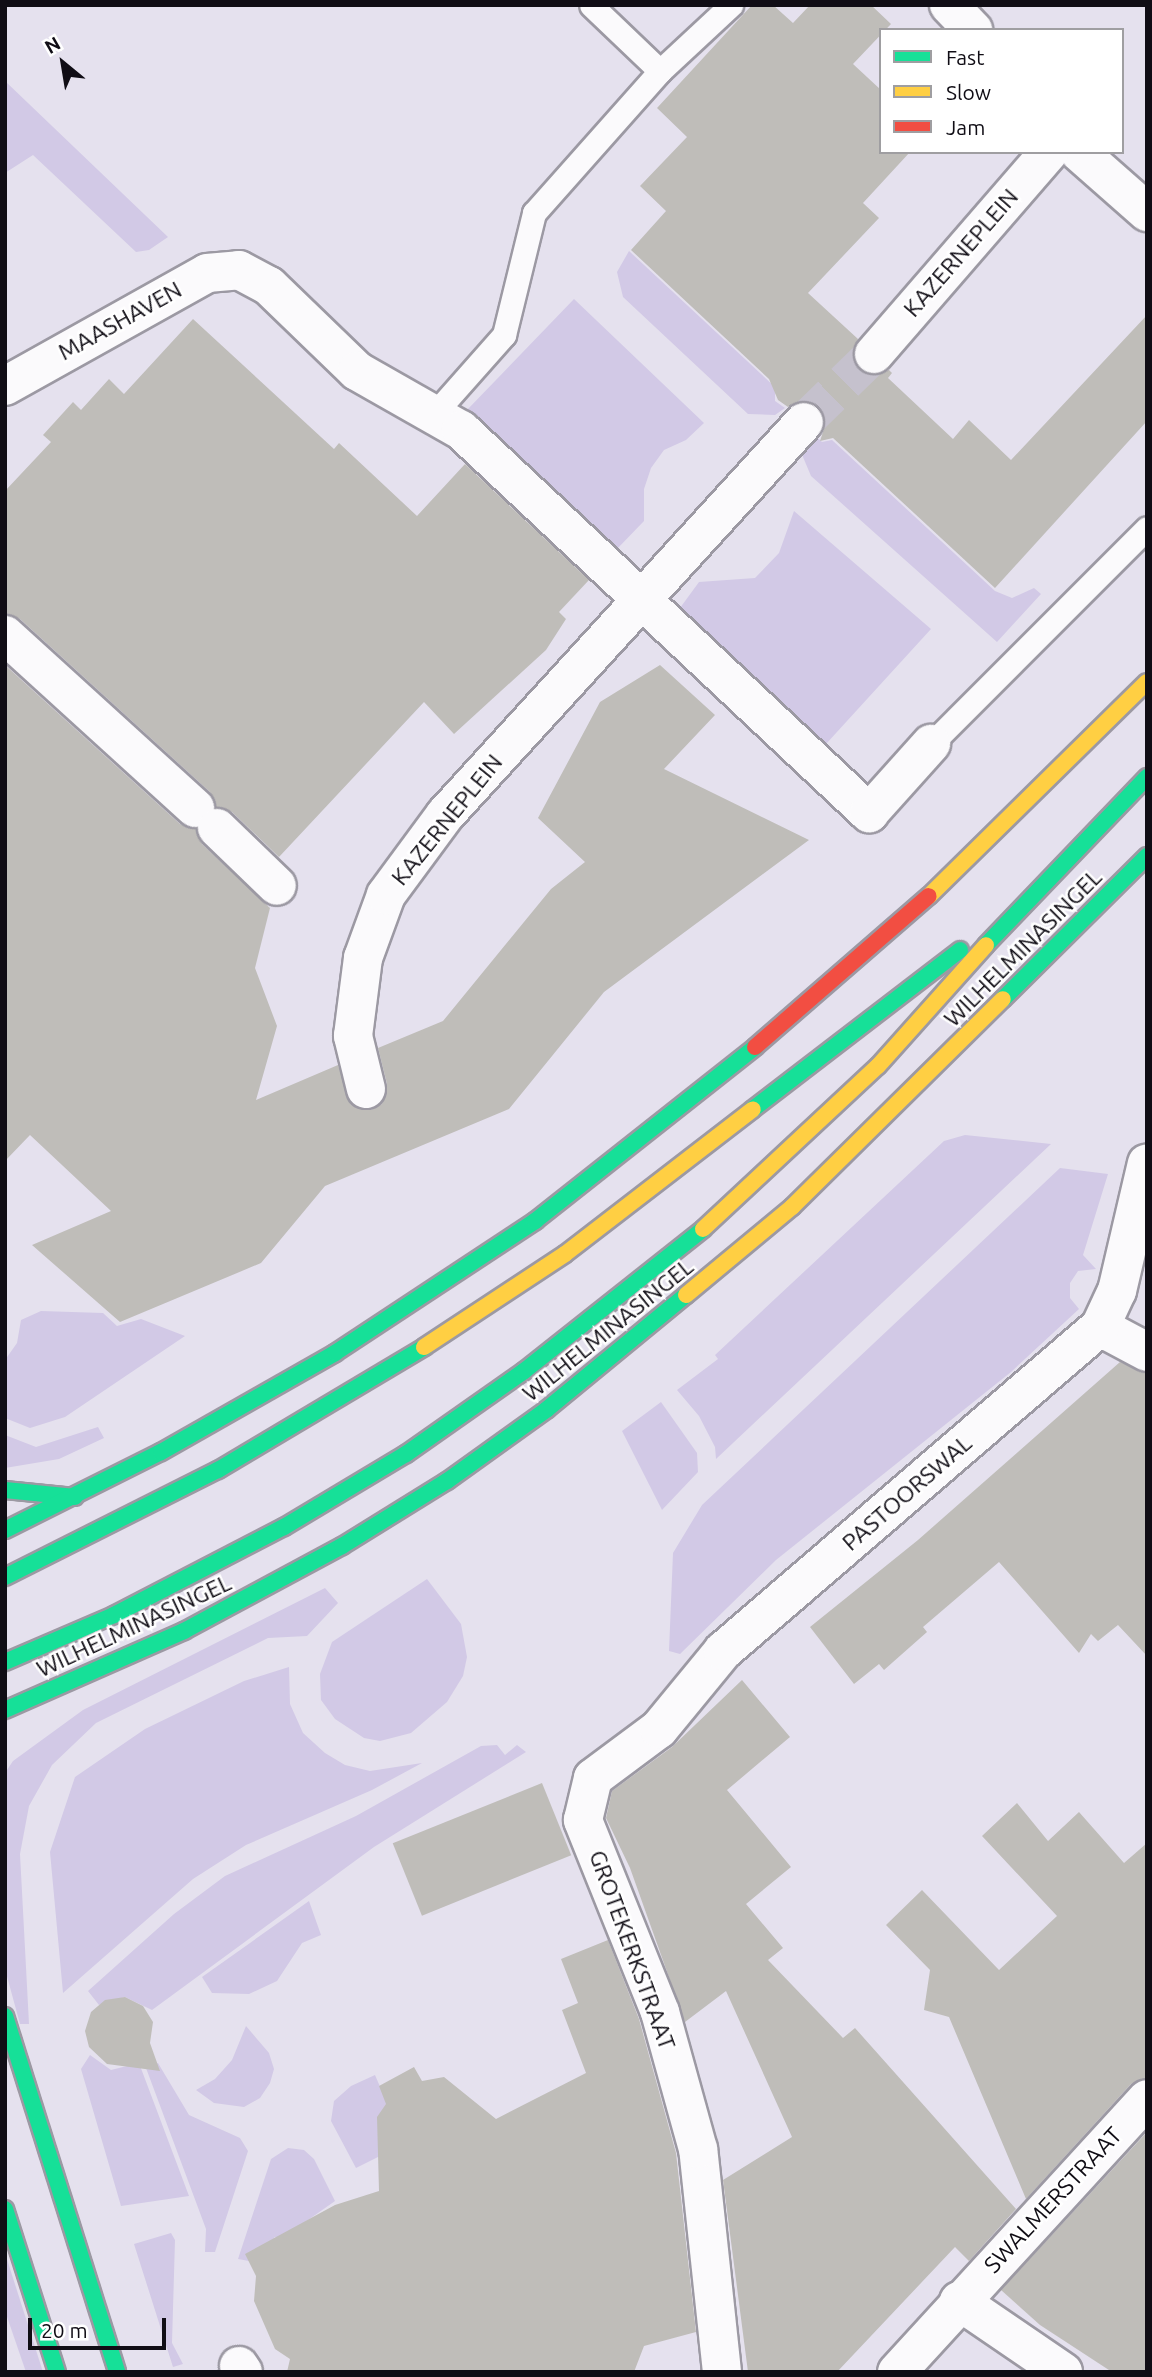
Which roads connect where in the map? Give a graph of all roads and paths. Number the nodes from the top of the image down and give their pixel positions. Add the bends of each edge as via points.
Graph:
1 (590, 5) edge
2 (731, 5) edge
3 (949, 5) edge
4 (971, 28) edge
5 (660, 71) junction
6 (1047, 154) edge
7 (1081, 154) edge
8 (1147, 212) edge
9 (874, 354) tunnel mouth
10 (5, 386) edge
11 (434, 414) junction
12 (804, 422) tunnel mouth
13 (1147, 528) edge
14 (642, 596) junction
15 (5, 635) edge
16 (1147, 682) edge
17 (931, 744) joint
18 (1147, 777) edge
19 (1147, 856) edge
20 (277, 886) dead end
21 (1026, 901) junction
22 (366, 1089) dead end
23 (1147, 1163) edge
24 (1100, 1327) junction
25 (1147, 1352) edge
26 (5, 1490) edge
27 (77, 1497) junction
28 (5, 1531) edge
29 (5, 1577) edge
30 (5, 1662) edge
31 (54, 1690) junction
32 (5, 1710) edge
33 (27, 1718) dead end
34 (593, 1778) joint
35 (5, 2016) edge
36 (1147, 2099) edge
37 (5, 2209) edge
38 (959, 2301) junction
39 (57, 2372) edge
40 (117, 2372) edge
41 (722, 2372) edge
42 (897, 2372) edge
43 (1063, 2372) edge

1 - 5 lane
2 - 5 lane
3 - 4 street
5 - 11 lane via 534,213 504,335
6 - 9 street, KAZERNEPLEIN
7 - 8 street
10 - 11 street, MAASHAVEN via 207,272 240,270 269,286 357,371
11 - 14 street via 461,430
12 - 14 street, KAZERNEPLEIN
13 - 17 lane
14 - 17 street via 869,813
14 - 22 street, KAZERNEPLEIN via 445,815 386,895 363,958 353,1036
15 - 20 street
16 - 27 main road via 926,899 792,1017 535,1221 335,1353
18 - 21 main road, WILHELMINASINGEL
19 - 31 main road, WILHELMINASINGEL via 792,1207 601,1369 447,1481 342,1546 184,1631
21 - 29 main road, WILHELMINASINGEL via 565,1254 445,1335 218,1470
21 - 30 main road, WILHELMINASINGEL via 878,1066 788,1153 714,1220 476,1407 284,1527 114,1615
23 - 24 street, PASTOORSWAL via 1117,1291
24 - 25 street
24 - 34 street, PASTOORSWAL via 723,1651 659,1729
26 - 27 main road
27 - 28 main road
31 - 32 main road, WILHELMINASINGEL
31 - 33 main road
34 - 41 street, GROTEKERKSTRAAT via 583,1820 660,2012 698,2149
35 - 40 main road
36 - 38 street, SWALMERSTRAAT
37 - 39 main road
38 - 42 street, SWALMERSTRAAT
38 - 43 street

